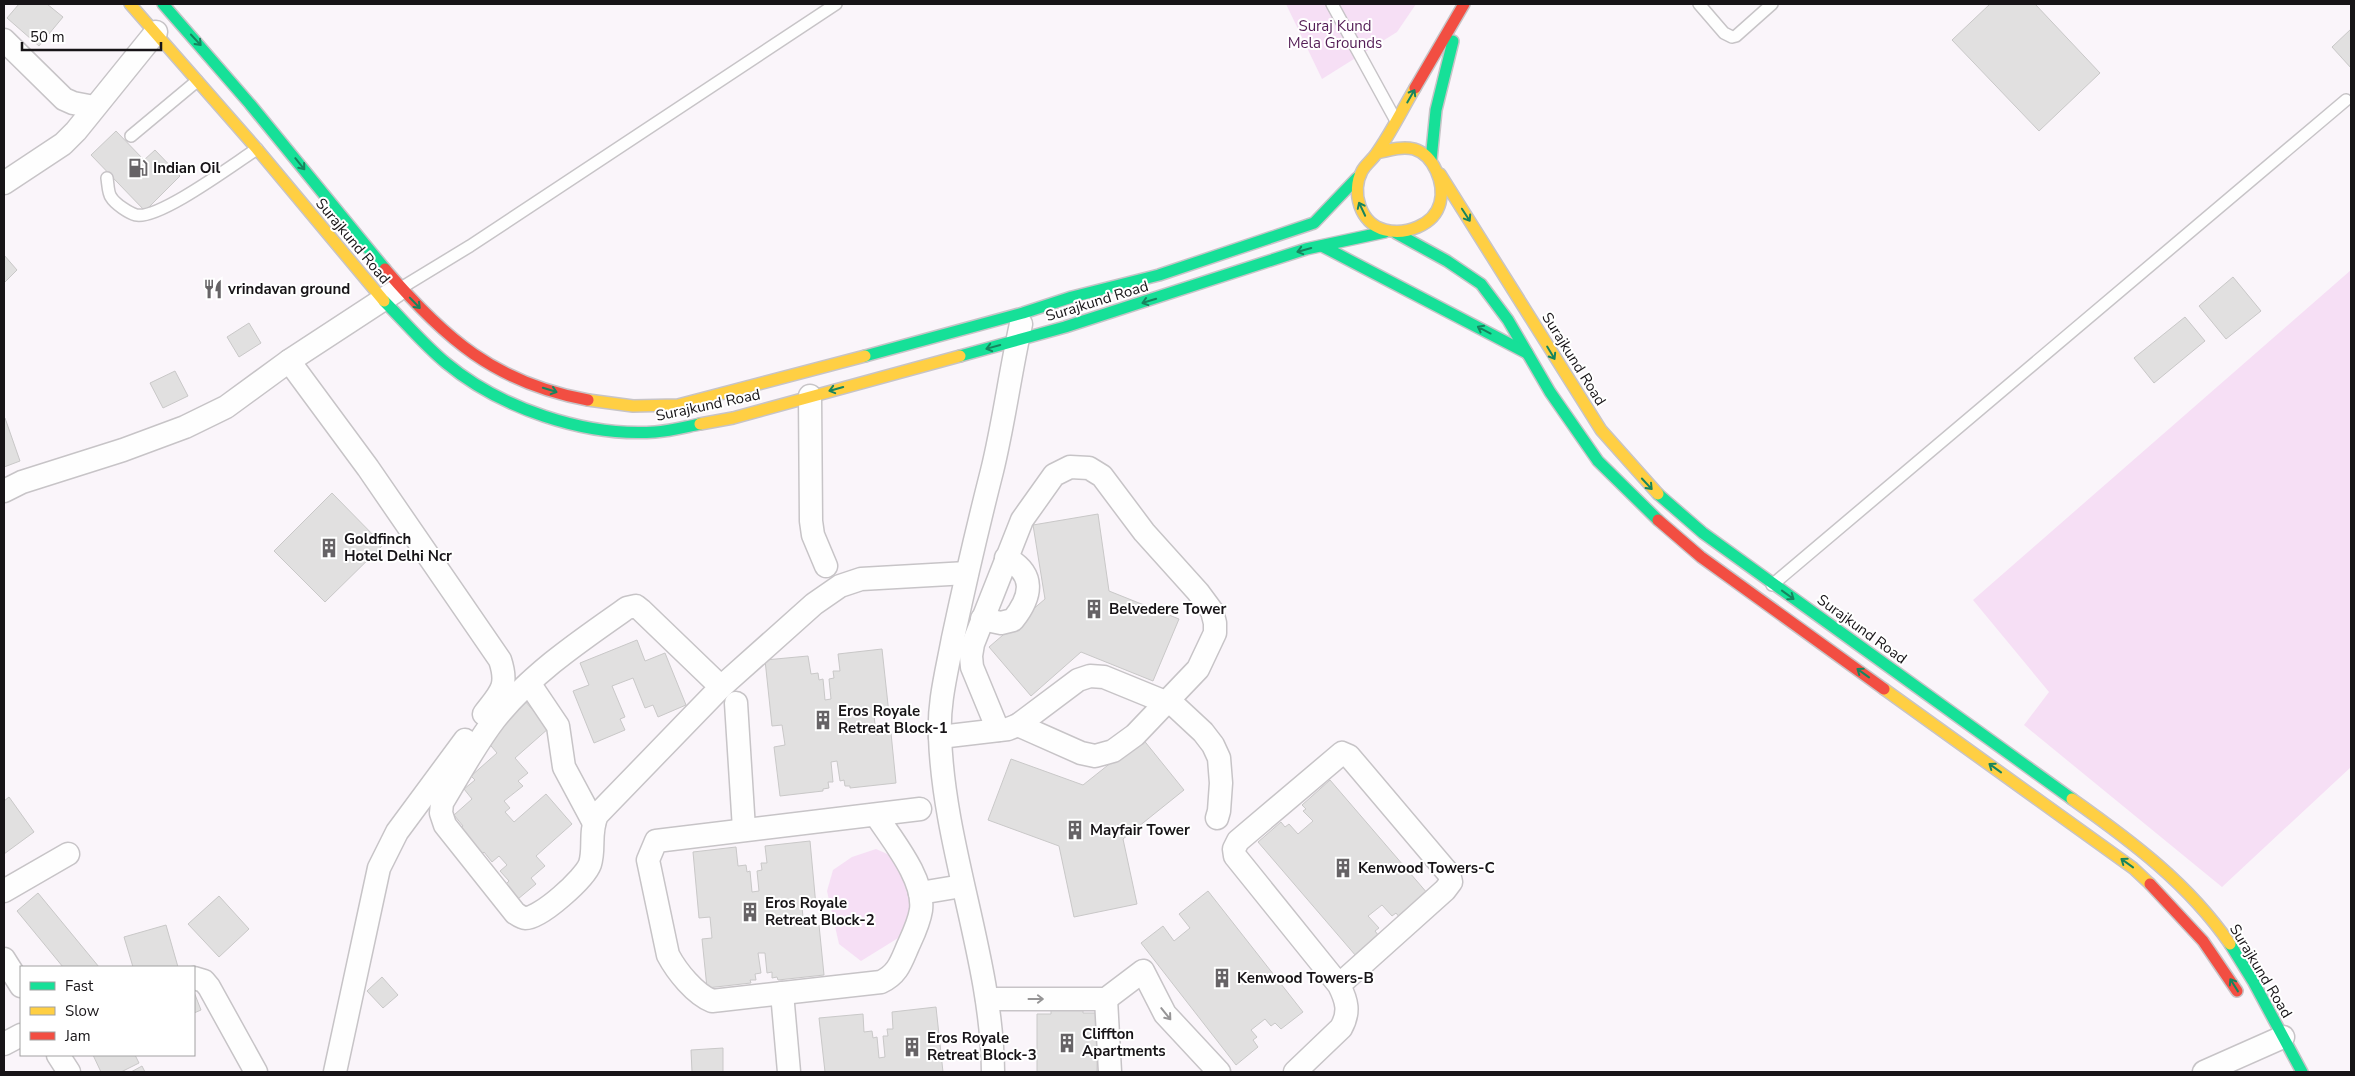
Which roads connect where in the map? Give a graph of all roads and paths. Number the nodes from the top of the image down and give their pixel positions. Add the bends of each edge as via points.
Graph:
1 (130, 4) edge
2 (163, 4) edge
3 (836, 4) edge
4 (1332, 4) edge
5 (1700, 4) edge
6 (1772, 4) edge
7 (1462, 8) edge
8 (156, 32) junction
9 (4, 40) edge
10 (217, 63) junction
11 (197, 80) junction
12 (2346, 100) dead end
13 (94, 107) junction
14 (1396, 120) junction
15 (132, 136) dead end
16 (257, 149) junction
17 (1377, 153) junction
18 (1431, 160) junction
19 (1440, 174) junction
20 (107, 178) dead end
21 (1357, 178) junction
22 (4, 183) edge
23 (1391, 232) junction
24 (1322, 246) junction
25 (392, 294) junction
26 (1023, 313) junction
27 (1017, 340) junction
28 (1527, 353) junction
29 (289, 361) junction
30 (810, 396) junction
31 (4, 491) edge
32 (1006, 558) junction
33 (826, 566) dead end
34 (966, 573) junction
35 (1773, 584) junction
36 (1760, 598) junction
37 (982, 619) junction
38 (529, 683) junction
39 (728, 695) junction
40 (1166, 702) junction
41 (1008, 727) junction
42 (940, 737) junction
43 (920, 809) dead end
44 (876, 815) junction
45 (1217, 818) dead end
46 (594, 822) junction
47 (744, 829) junction
48 (68, 854) dead end
49 (962, 886) junction
50 (4, 891) edge
51 (920, 893) junction
52 (4, 959) edge
53 (195, 978) edge
54 (20, 984) edge
55 (1339, 985) junction
56 (782, 993) junction
57 (987, 999) junction
58 (1106, 999) junction
59 (2244, 1003) dead end
60 (20, 1036) edge
61 (2272, 1042) junction
62 (4, 1044) edge
63 (59, 1056) edge
64 (69, 1072) edge
65 (256, 1072) edge
66 (335, 1072) edge
67 (789, 1072) edge
68 (993, 1072) edge
69 (1110, 1072) edge
70 (1219, 1072) edge
71 (1295, 1072) edge
72 (2204, 1072) edge
73 (2302, 1072) edge

1 - 8 main road, Surajkund Road
2 -> 10 main road, Surajkund Road
3 - 25 lane
4 - 14 lane
5 - 6 lane via 1732,37
14 -> 7 main road
7 - 18 main road via 1436,110
8 - 11 main road, Surajkund Road
8 - 13 street
9 - 13 street via 64,99
10 - 11 lane
10 -> 25 main road, Surajkund Road
11 - 15 lane
11 - 16 main road, Surajkund Road
12 - 35 lane
13 - 22 street via 63,144
14 - 17 main road
16 - 20 lane via 177,201 151,214 136,215 124,208 111,197
16 - 25 main road, Surajkund Road
17 - 18 main road via 1396,147 1409,148
17 - 21 main road
18 - 19 main road
19 - 23 main road via 1442,198 1436,213 1423,226 1410,232
19 -> 35 main road, Surajkund Road via 1600,430 1653,490 1682,516
23 -> 21 main road via 1365,217 1358,204
21 - 26 main road, Surajkund Road via 1314,223 1159,275
23 - 24 main road, Surajkund Road
23 - 28 main road, Surajkund Road via 1481,284
24 -> 27 main road, Surajkund Road
28 -> 24 main road
25 -> 26 main road, Surajkund Road via 466,350 513,376 578,398 657,407 690,403
25 - 29 street
25 - 30 main road, Surajkund Road via 416,335 467,380 516,405 563,421 621,432 656,432 690,427
26 - 27 street
27 -> 30 main road, Surajkund Road
27 - 34 street via 1004,420
28 - 36 main road, Surajkund Road via 1598,461 1671,532
29 - 31 street via 226,407 185,427
29 - 66 street via 374,476 500,660 505,675 502,690 397,832 387,851 380,868
30 - 33 street via 811,521 813,535
32 - 37 street
32 - 37 street via 1025,574 1028,596 1013,620 1001,623
32 - 40 street via 1022,520 1054,475 1070,467 1089,468 1102,476 1144,532 1212,611 1215,633 1198,670
34 - 39 street via 861,579 840,586 814,604
34 - 42 street via 941,700
35 - 36 lane
35 -> 61 main road, Surajkund Road via 2160,864 2220,929 2241,961
59 -> 36 main road, Surajkund Road via 2220,963 2179,911 2133,868
37 - 41 street via 973,644 972,667
38 - 39 street via 560,654 627,608 636,606
38 - 46 street via 558,726 564,767
38 - 46 street via 484,734 442,803 441,813 446,825 515,913 525,918 536,916 586,874 591,862 591,828
39 - 46 street via 606,804
39 - 47 street
40 - 41 street via 1104,677 1090,676 1078,680
40 - 41 street via 1135,735 1113,751 1095,756
40 - 45 street via 1203,732 1219,758 1221,783
41 - 42 street
42 - 49 street
43 - 44 street
44 - 47 street
44 - 51 street via 915,877
47 - 56 street via 664,839 656,841 651,849 648,860 668,955 697,991 712,1001
48 - 50 street
49 - 51 street
49 - 57 street
51 - 56 street via 918,924 898,969 891,977 882,982
52 - 54 street
53 - 65 street via 208,987
55 - 55 street via 1446,890 1451,882 1449,874 1349,756 1342,753 1238,841 1234,849 1236,856
55 - 71 street via 1348,1002 1346,1020
56 - 67 street
57 -> 58 street
57 - 68 street via 993,1037
58 - 69 street
58 -> 70 street via 1143,971 1165,1014
60 - 62 street
61 - 72 street
61 - 73 main road, Surajkund Road
63 - 64 street

